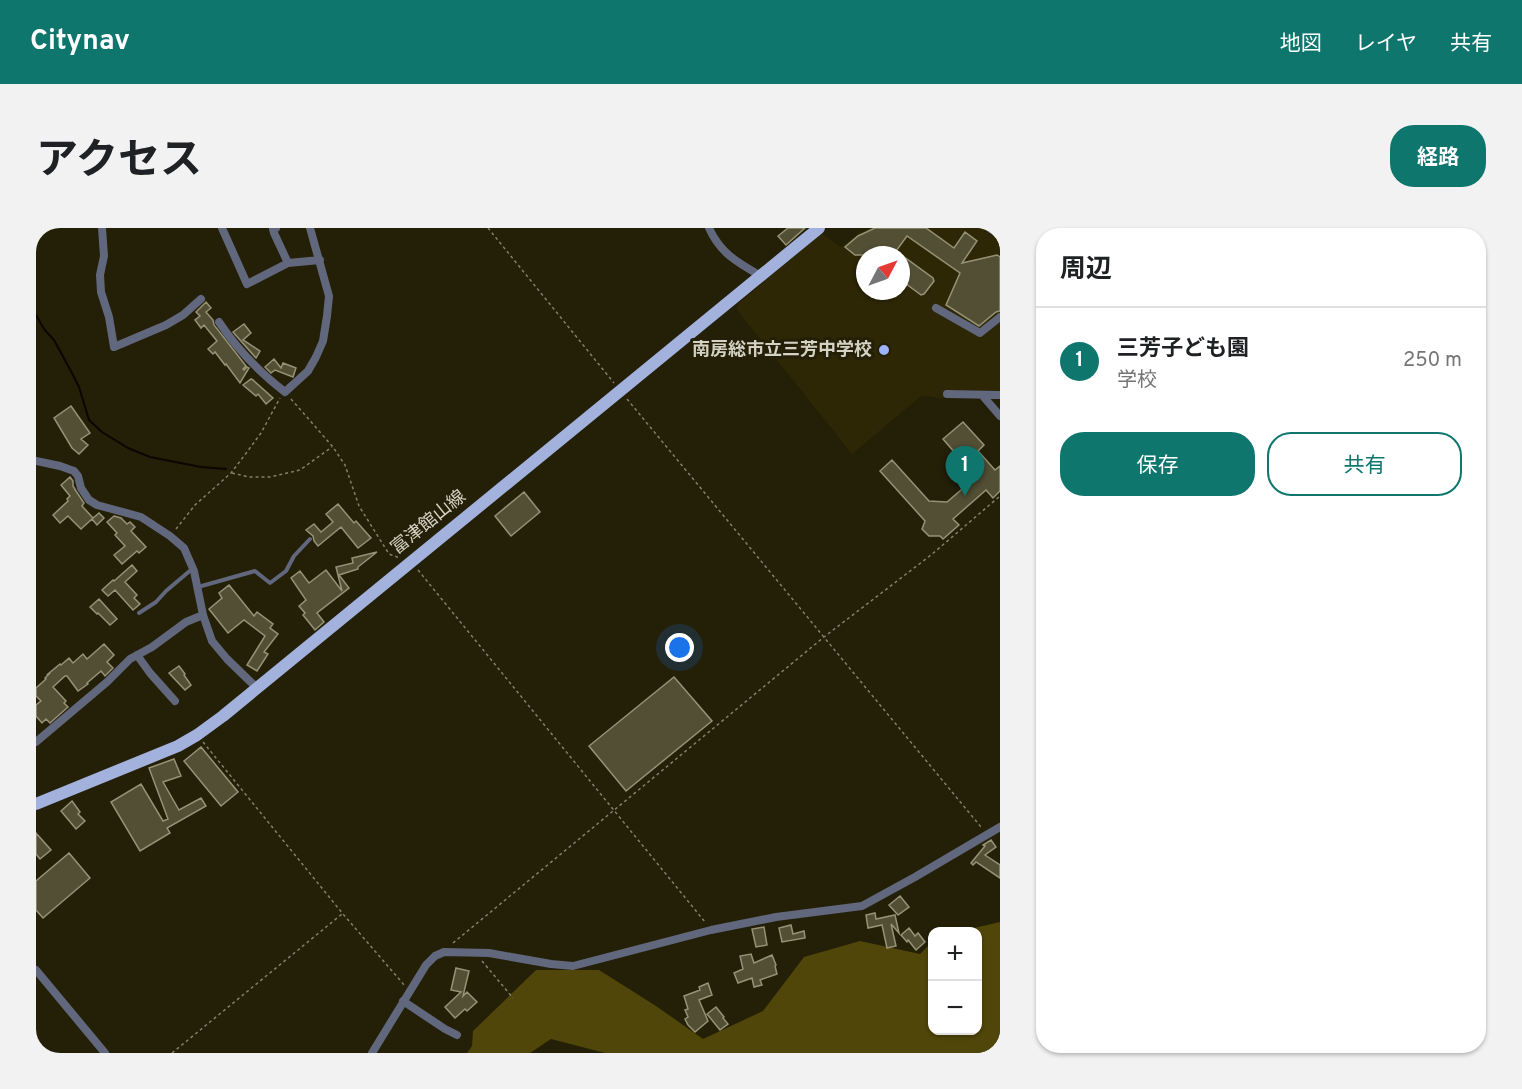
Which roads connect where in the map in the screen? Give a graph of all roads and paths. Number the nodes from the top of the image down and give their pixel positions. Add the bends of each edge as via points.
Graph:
1 (102, 228) edge
2 (222, 228) edge
3 (276, 228) edge
4 (310, 228) edge
5 (488, 228) edge
6 (709, 228) edge
7 (819, 228) edge
8 (991, 228) edge
9 (1000, 233) edge
10 (320, 260) junction
11 (288, 263) junction
12 (761, 276) junction
13 (201, 299) dead end
14 (936, 308) dead end
15 (1000, 317) edge
16 (219, 322) dead end
17 (620, 391) junction
18 (285, 392) junction
19 (947, 394) dead end
20 (982, 394) junction
21 (1000, 395) edge
22 (1000, 416) edge
23 (333, 447) junction
24 (36, 461) edge
25 (231, 473) junction
26 (1000, 496) edge
27 (170, 536) junction
28 (310, 539) dead end
29 (411, 562) junction
30 (193, 568) junction
31 (198, 587) junction
32 (139, 613) dead end
33 (203, 615) junction
34 (824, 637) junction
35 (137, 655) junction
36 (257, 688) junction
37 (174, 700) dead end
38 (197, 735) junction
39 (36, 742) edge
40 (36, 804) edge
41 (614, 811) junction
42 (1000, 827) edge
43 (988, 835) junction
44 (343, 914) junction
45 (711, 930) junction
46 (444, 952) junction
47 (477, 952) junction
48 (36, 970) edge
49 (410, 991) junction
50 (513, 998) dead end
51 (403, 1001) junction
52 (457, 1035) dead end
53 (105, 1053) edge
54 (172, 1053) edge
55 (372, 1053) edge

1 - 13 street via 101,292 114,347 166,325
2 - 11 street via 248,284
3 - 11 street via 274,233
4 - 10 street
5 - 17 path
6 - 12 street via 723,250
7 - 12 main road, 富津館山線
8 - 9 main road
10 - 11 street
10 - 18 street via 329,296 323,341 308,371
12 - 17 main road, 富津館山線
14 - 15 street via 980,333
16 - 18 street via 268,380
17 - 29 main road, 富津館山線
17 - 34 path
18 - 23 path
18 - 25 path via 261,434
19 - 20 street
20 - 21 street
20 - 22 street
23 - 25 path via 300,470 270,477
23 - 29 path via 345,465 359,506 389,554
24 - 27 street via 74,471 89,500 141,518
25 - 27 path via 195,505
26 - 34 path
27 - 30 street via 183,548
28 - 31 lane via 286,572 270,583 255,571
29 - 36 main road, 富津館山線
29 - 41 path
30 - 31 street
30 - 32 lane
31 - 33 street
33 - 35 street
33 - 36 street via 212,641
34 - 41 path
34 - 43 path
35 - 37 street
35 - 39 street
36 - 38 main road, 富津館山線
38 - 40 main road, 富津館山線
38 - 44 path
41 - 45 path
41 - 46 path
42 - 43 street
43 - 45 street via 862,906
44 - 49 path
44 - 54 path
45 - 47 street via 573,966
46 - 47 street
46 - 49 street via 426,965
47 - 50 path
48 - 53 street
49 - 51 street
51 - 52 street
51 - 55 street

